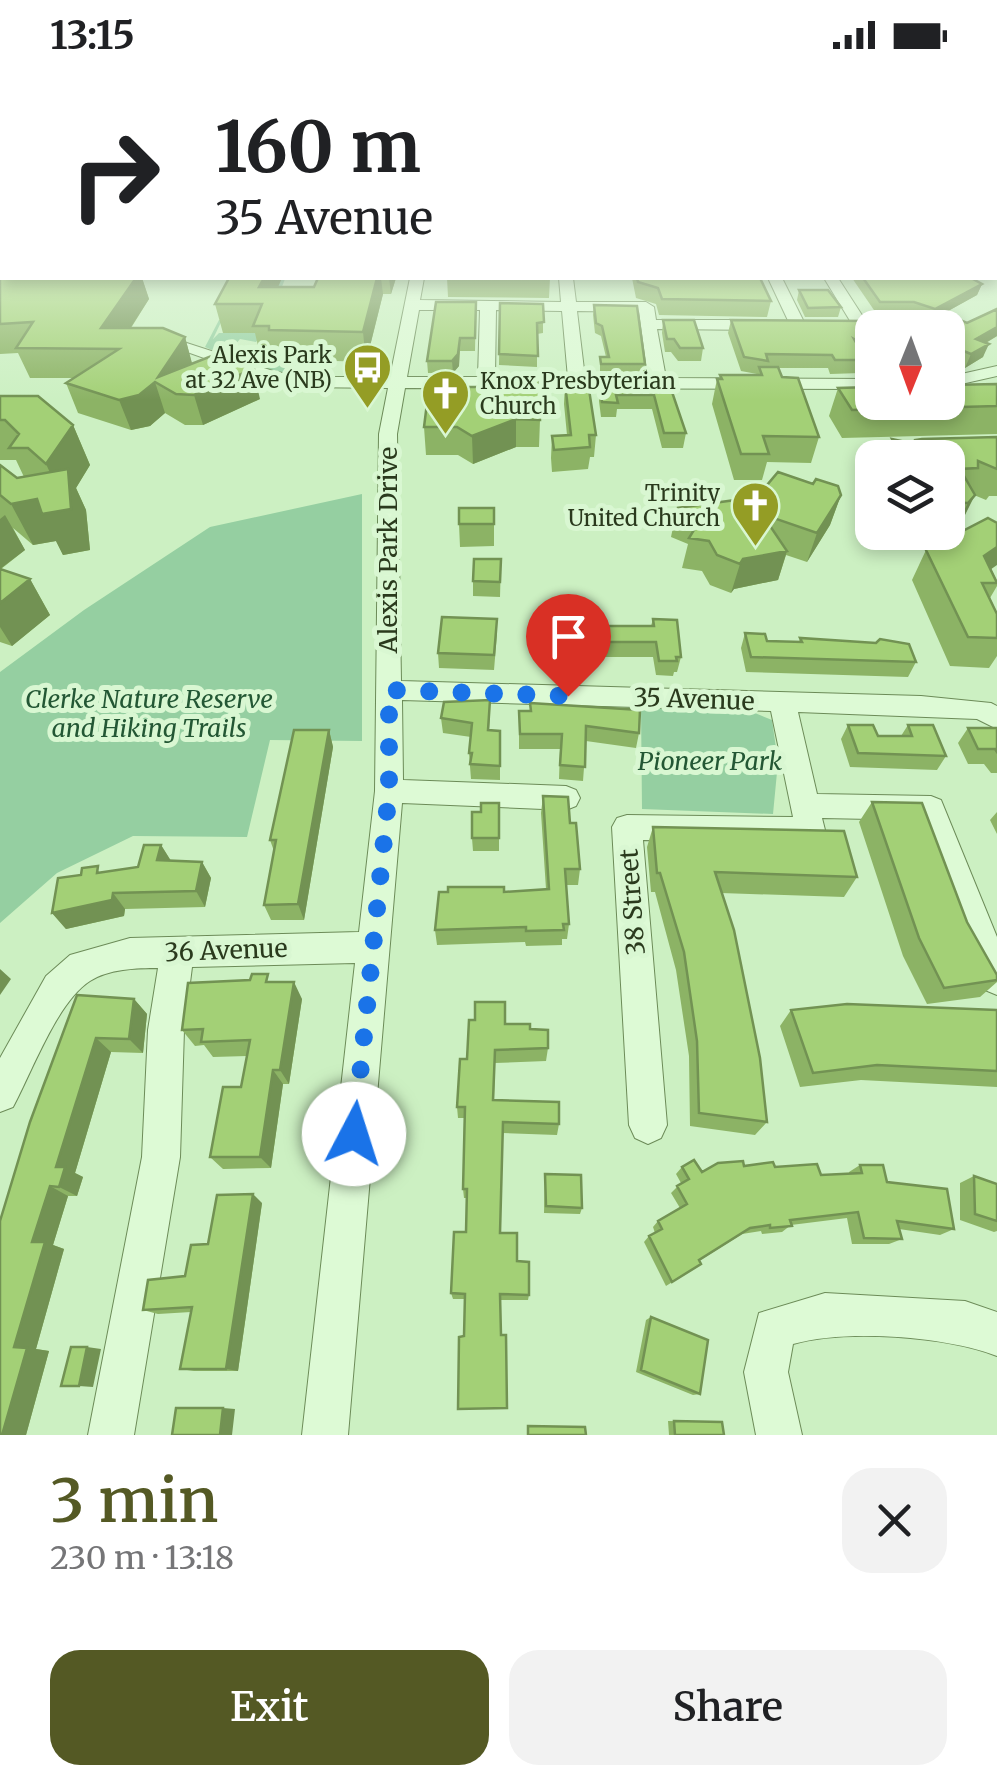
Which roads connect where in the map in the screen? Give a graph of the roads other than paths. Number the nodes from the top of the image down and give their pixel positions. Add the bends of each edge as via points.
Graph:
1 (417, 280) edge
2 (566, 280) edge
3 (776, 280) edge
4 (832, 280) edge
5 (411, 305) junction
6 (488, 306) junction
7 (569, 306) junction
8 (649, 324) junction
9 (853, 326) edge
10 (137, 337) edge
11 (997, 371) edge
12 (965, 378) edge
13 (395, 383) junction
14 (486, 384) junction
15 (577, 384) junction
16 (658, 384) junction
17 (855, 384) edge
18 (389, 690) junction
19 (782, 701) junction
20 (997, 719) edge
21 (389, 791) junction
22 (566, 798) edge
23 (805, 806) junction
24 (372, 946) junction
25 (177, 952) junction
26 (997, 979) edge
27 (0, 1094) edge
28 (648, 1125) dead end
29 (997, 1334) edge
30 (111, 1435) edge
31 (325, 1435) edge
32 (779, 1435) edge

1 - 5 street, Alexis Park Drive
2 - 7 street
3 - 8 street via 806,326
4 - 9 street
5 - 6 street
5 - 13 street, Alexis Park Drive
6 - 7 street
6 - 14 street
7 - 8 street via 646,307
7 - 15 street
8 - 16 street
10 - 13 street via 301,382
11 - 12 street
13 - 14 street
13 - 18 street, Alexis Park Drive via 388,434
14 - 15 street
15 - 16 street
16 - 17 street
18 - 19 street, 35 Avenue
18 - 21 street, Alexis Park Drive
19 - 20 street, 35 Avenue via 982,710
19 - 23 street
21 - 22 street
21 - 24 street, Alexis Park Drive
23 - 26 street via 931,808
23 - 28 street, 38 Street via 810,830 627,827
24 - 25 street, 36 Avenue
24 - 31 street, Alexis Park Drive
25 - 27 street, 36 Avenue via 130,953 82,966 58,987
25 - 30 street via 166,1030 162,1157
29 - 32 street via 965,1322 825,1314 774,1328 766,1372

